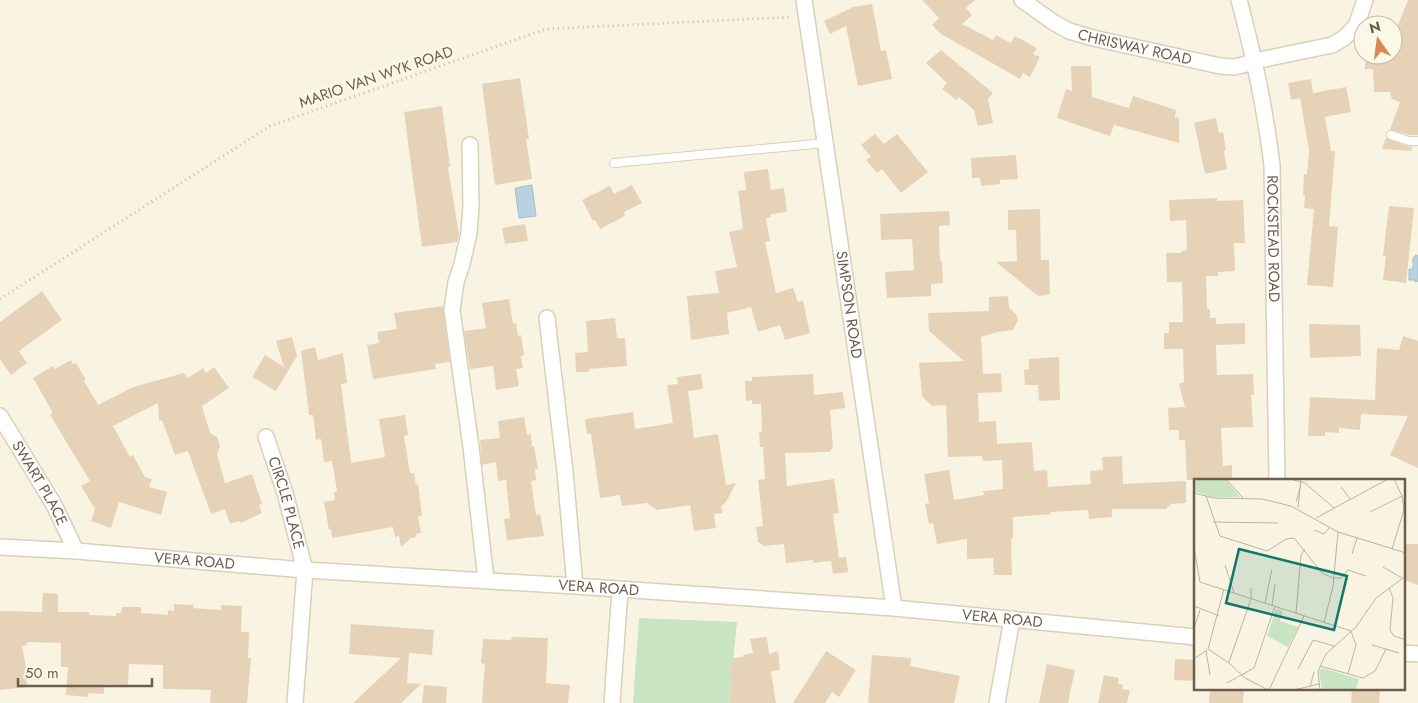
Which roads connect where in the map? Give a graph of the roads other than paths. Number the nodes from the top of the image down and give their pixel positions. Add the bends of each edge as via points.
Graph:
1 (804, 0) edge
2 (1022, 0) edge
3 (1239, 0) edge
4 (1365, 0) edge
5 (1255, 61) junction
6 (1391, 135) dead end
7 (1418, 141) edge
8 (825, 143) junction
9 (470, 145) dead end
10 (614, 164) dead end
11 (547, 318) dead end
12 (0, 416) edge
13 (266, 437) dead end
14 (1277, 479) edge
15 (0, 547) edge
16 (76, 551) junction
17 (305, 570) junction
18 (486, 580) junction
19 (575, 586) junction
20 (620, 590) junction
21 (894, 608) junction
22 (1012, 619) junction
23 (1194, 636) edge
24 (295, 703) edge
25 (612, 703) edge
26 (997, 703) edge

1 - 8 street, SIMPSON ROAD
2 - 5 street, CHRISWAY ROAD via 1053,22 1093,38 1220,66 1234,67
3 - 5 street, ROCKSTEAD ROAD
4 - 5 street, CHRISWAY ROAD via 1356,26 1332,45
5 - 14 street, ROCKSTEAD ROAD via 1272,165
6 - 7 lane
8 - 10 lane
8 - 21 street, SIMPSON ROAD
9 - 18 street via 469,233 452,310
11 - 19 street
12 - 16 street, SWART PLACE via 54,505
13 - 17 street, CIRCLE PLACE
15 - 16 street, VERA ROAD
16 - 17 street, VERA ROAD
17 - 18 street, VERA ROAD
17 - 24 street, CIRCLE PLACE
18 - 19 street, VERA ROAD
19 - 20 street, VERA ROAD
20 - 21 street, VERA ROAD
20 - 25 street
21 - 22 street, VERA ROAD
22 - 23 street, VERA ROAD
22 - 26 street

